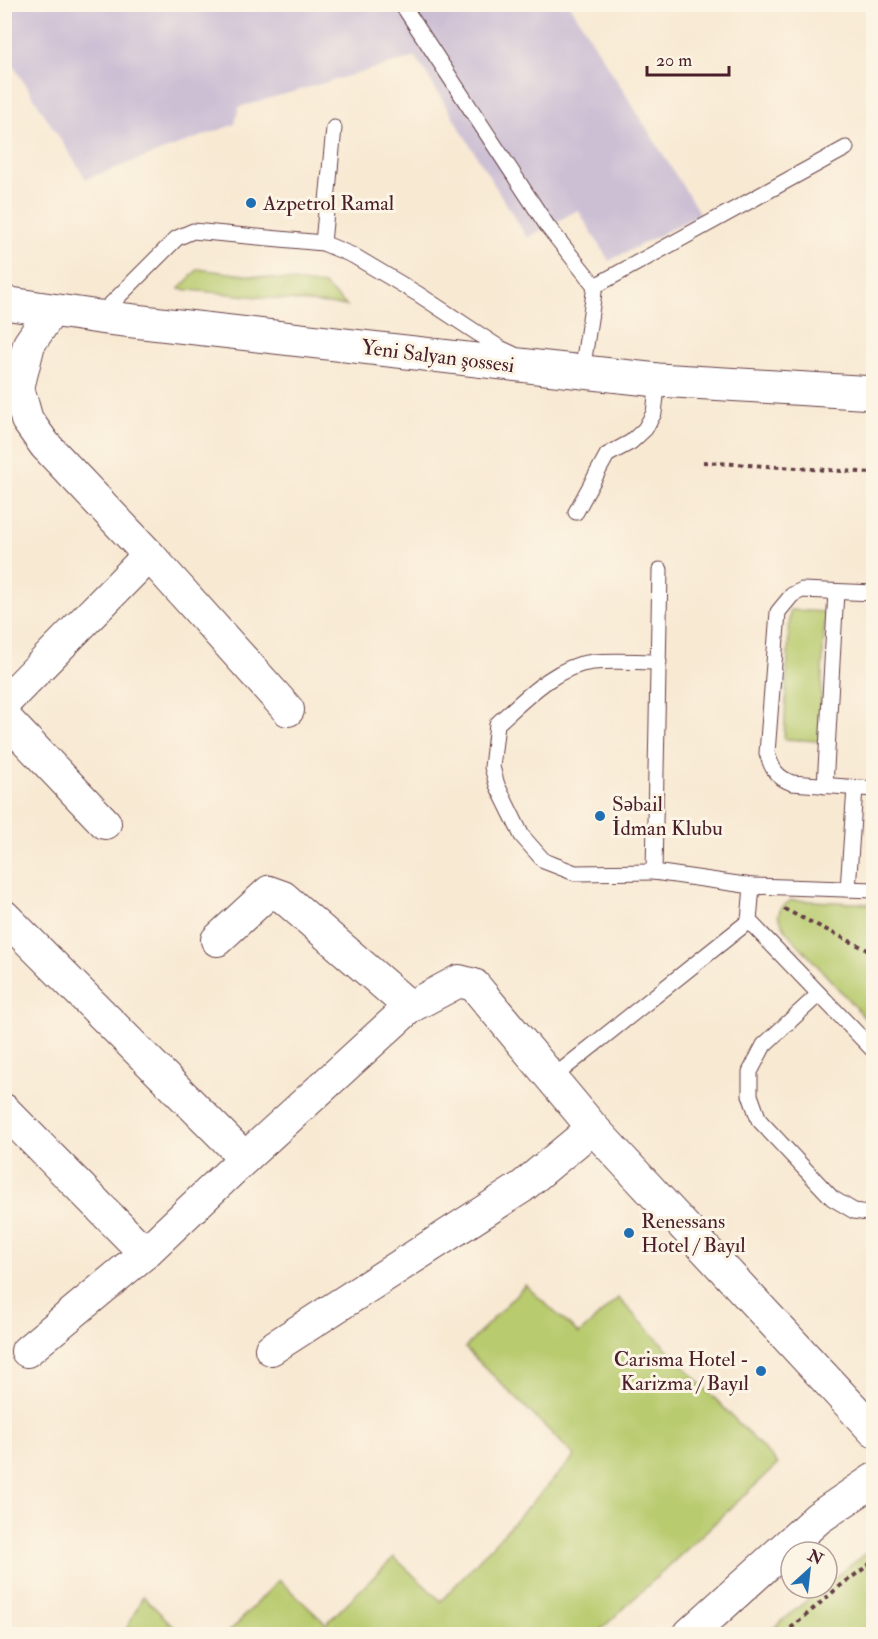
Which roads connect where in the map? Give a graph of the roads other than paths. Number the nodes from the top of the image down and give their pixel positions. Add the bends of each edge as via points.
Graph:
1 (402, 4) edge
2 (334, 128) dead end
3 (846, 148) dead end
4 (322, 243) junction
5 (595, 286) junction
6 (6, 304) edge
7 (52, 310) junction
8 (99, 316) junction
9 (546, 368) junction
10 (582, 372) junction
11 (658, 380) junction
12 (873, 393) edge
13 (576, 512) dead end
14 (149, 555) junction
15 (660, 570) dead end
16 (836, 592) junction
17 (873, 593) edge
18 (659, 662) junction
19 (4, 703) edge
20 (288, 710) dead end
21 (4, 717) edge
22 (825, 786) junction
23 (855, 788) junction
24 (873, 789) edge
25 (105, 823) dead end
26 (654, 872) junction
27 (752, 886) junction
28 (848, 889) junction
29 (873, 890) edge
30 (4, 916) edge
31 (749, 921) junction
32 (217, 940) dead end
33 (819, 994) junction
34 (410, 1008) junction
35 (873, 1051) edge
36 (552, 1078) junction
37 (4, 1110) edge
38 (593, 1128) junction
39 (245, 1158) junction
40 (873, 1214) edge
41 (145, 1252) junction
42 (272, 1349) dead end
43 (27, 1351) dead end
44 (873, 1431) edge
45 (873, 1480) edge
46 (690, 1635) edge

1 - 5 lane via 548,227
2 - 4 lane
3 - 5 lane
4 - 8 lane via 193,231 177,238
4 - 9 lane via 354,256 500,348
5 - 10 lane
6 - 7 highway, Yeni Salyan şossesi
7 - 8 highway, Yeni Salyan şossesi
7 - 14 street via 30,345 18,388 27,420 45,445
8 - 9 highway, Yeni Salyan şossesi
9 - 10 highway, Yeni Salyan şossesi
10 - 11 highway, Yeni Salyan şossesi
11 - 12 highway, Yeni Salyan şossesi
11 - 13 lane via 654,413 645,429 632,442 607,455
14 - 19 street
14 - 20 street
15 - 18 lane
16 - 17 lane
16 - 22 lane
16 - 22 lane via 802,590 792,594 778,612 767,753 772,770 780,778
18 - 26 lane
18 - 26 lane via 591,662 566,670 531,693 497,724 492,767 496,784 522,836 544,861 575,873
21 - 25 street
22 - 23 lane
23 - 24 lane
23 - 28 lane
26 - 27 lane
27 - 28 lane
27 - 31 lane
28 - 29 lane
30 - 39 street
31 - 33 lane
31 - 36 lane
32 - 34 street via 269,892 283,897
33 - 35 lane
33 - 40 lane via 764,1045 750,1072 750,1095 759,1120 832,1198 854,1211
34 - 36 street via 459,981 474,985
34 - 39 street
36 - 38 street
37 - 41 street
38 - 42 street via 522,1187
38 - 44 street
39 - 41 street
41 - 43 street
45 - 46 highway via 818,1518

